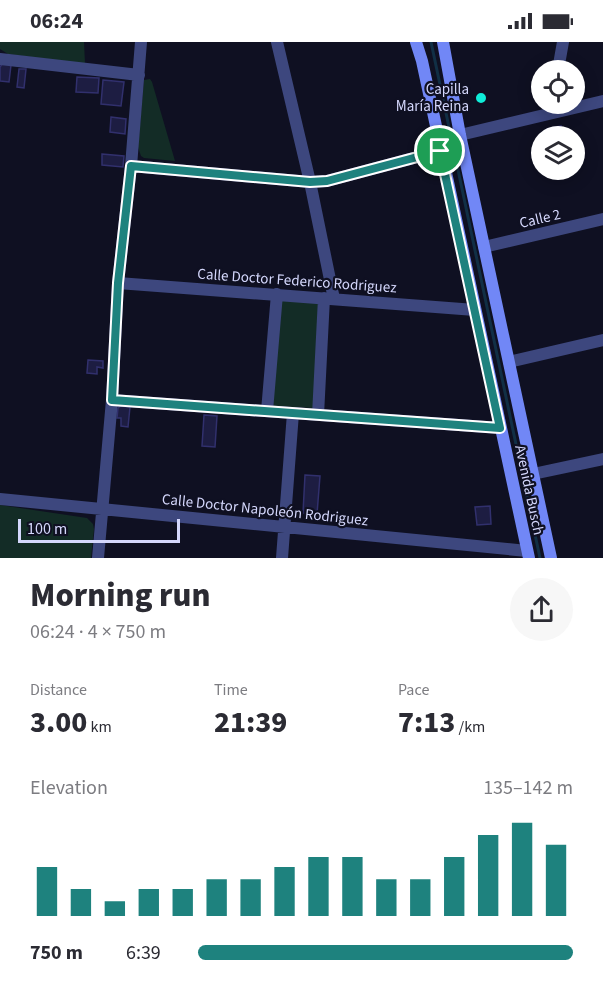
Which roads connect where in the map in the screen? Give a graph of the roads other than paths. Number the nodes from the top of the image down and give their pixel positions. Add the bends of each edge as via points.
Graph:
1 (141, 42) edge
2 (277, 42) edge
3 (416, 42) edge
4 (443, 42) edge
5 (563, 42) edge
6 (0, 59) edge
7 (560, 60) edge
8 (139, 75) junction
9 (603, 101) edge
10 (460, 135) junction
11 (440, 151) junction
12 (131, 166) junction
13 (310, 182) junction
14 (603, 219) edge
15 (484, 248) junction
16 (487, 275) junction
17 (469, 279) junction
18 (118, 283) junction
19 (277, 294) junction
20 (329, 298) junction
21 (475, 310) junction
22 (603, 340) edge
23 (509, 362) junction
24 (112, 400) junction
25 (267, 411) junction
26 (293, 413) junction
27 (318, 415) junction
28 (500, 428) junction
29 (603, 459) edge
30 (533, 474) junction
31 (0, 499) edge
32 (102, 509) junction
33 (285, 527) junction
34 (543, 533) junction
35 (527, 547) edge
36 (98, 558) edge
37 (282, 558) edge
38 (551, 558) edge

1 - 8 street
2 - 13 street
3 - 11 main road, Avenida Busch
4 - 10 main road, Avenida Busch
5 - 7 street
6 - 8 street
8 - 12 street
9 - 10 street
10 - 15 main road, Avenida Busch
11 - 13 street
11 - 17 main road, Avenida Busch
12 - 13 street
12 - 18 street
13 - 20 street
14 - 15 street, Calle 2
15 - 16 main road, Avenida Busch
16 - 17 main road
16 - 23 main road, Avenida Busch
17 - 21 main road, Avenida Busch
18 - 19 street, Calle Doctor Federico Rodriguez
18 - 24 street
19 - 20 street, Calle Doctor Federico Rodriguez
19 - 25 street
20 - 21 street, Calle Doctor Federico Rodriguez
20 - 27 street
21 - 28 main road, Avenida Busch
22 - 23 street
23 - 30 main road, Avenida Busch
24 - 25 street
24 - 32 street
25 - 26 street
26 - 27 street
26 - 33 street
27 - 28 street
28 - 35 main road, Avenida Busch
29 - 30 street
30 - 34 main road, Avenida Busch
31 - 32 street, Calle Doctor Napoleón Rodriguez
32 - 33 street, Calle Doctor Napoleón Rodriguez
32 - 36 street
33 - 35 street, Calle Doctor Napoleón Rodriguez
33 - 37 street
34 - 35 main road
34 - 38 main road, Avenida Busch

